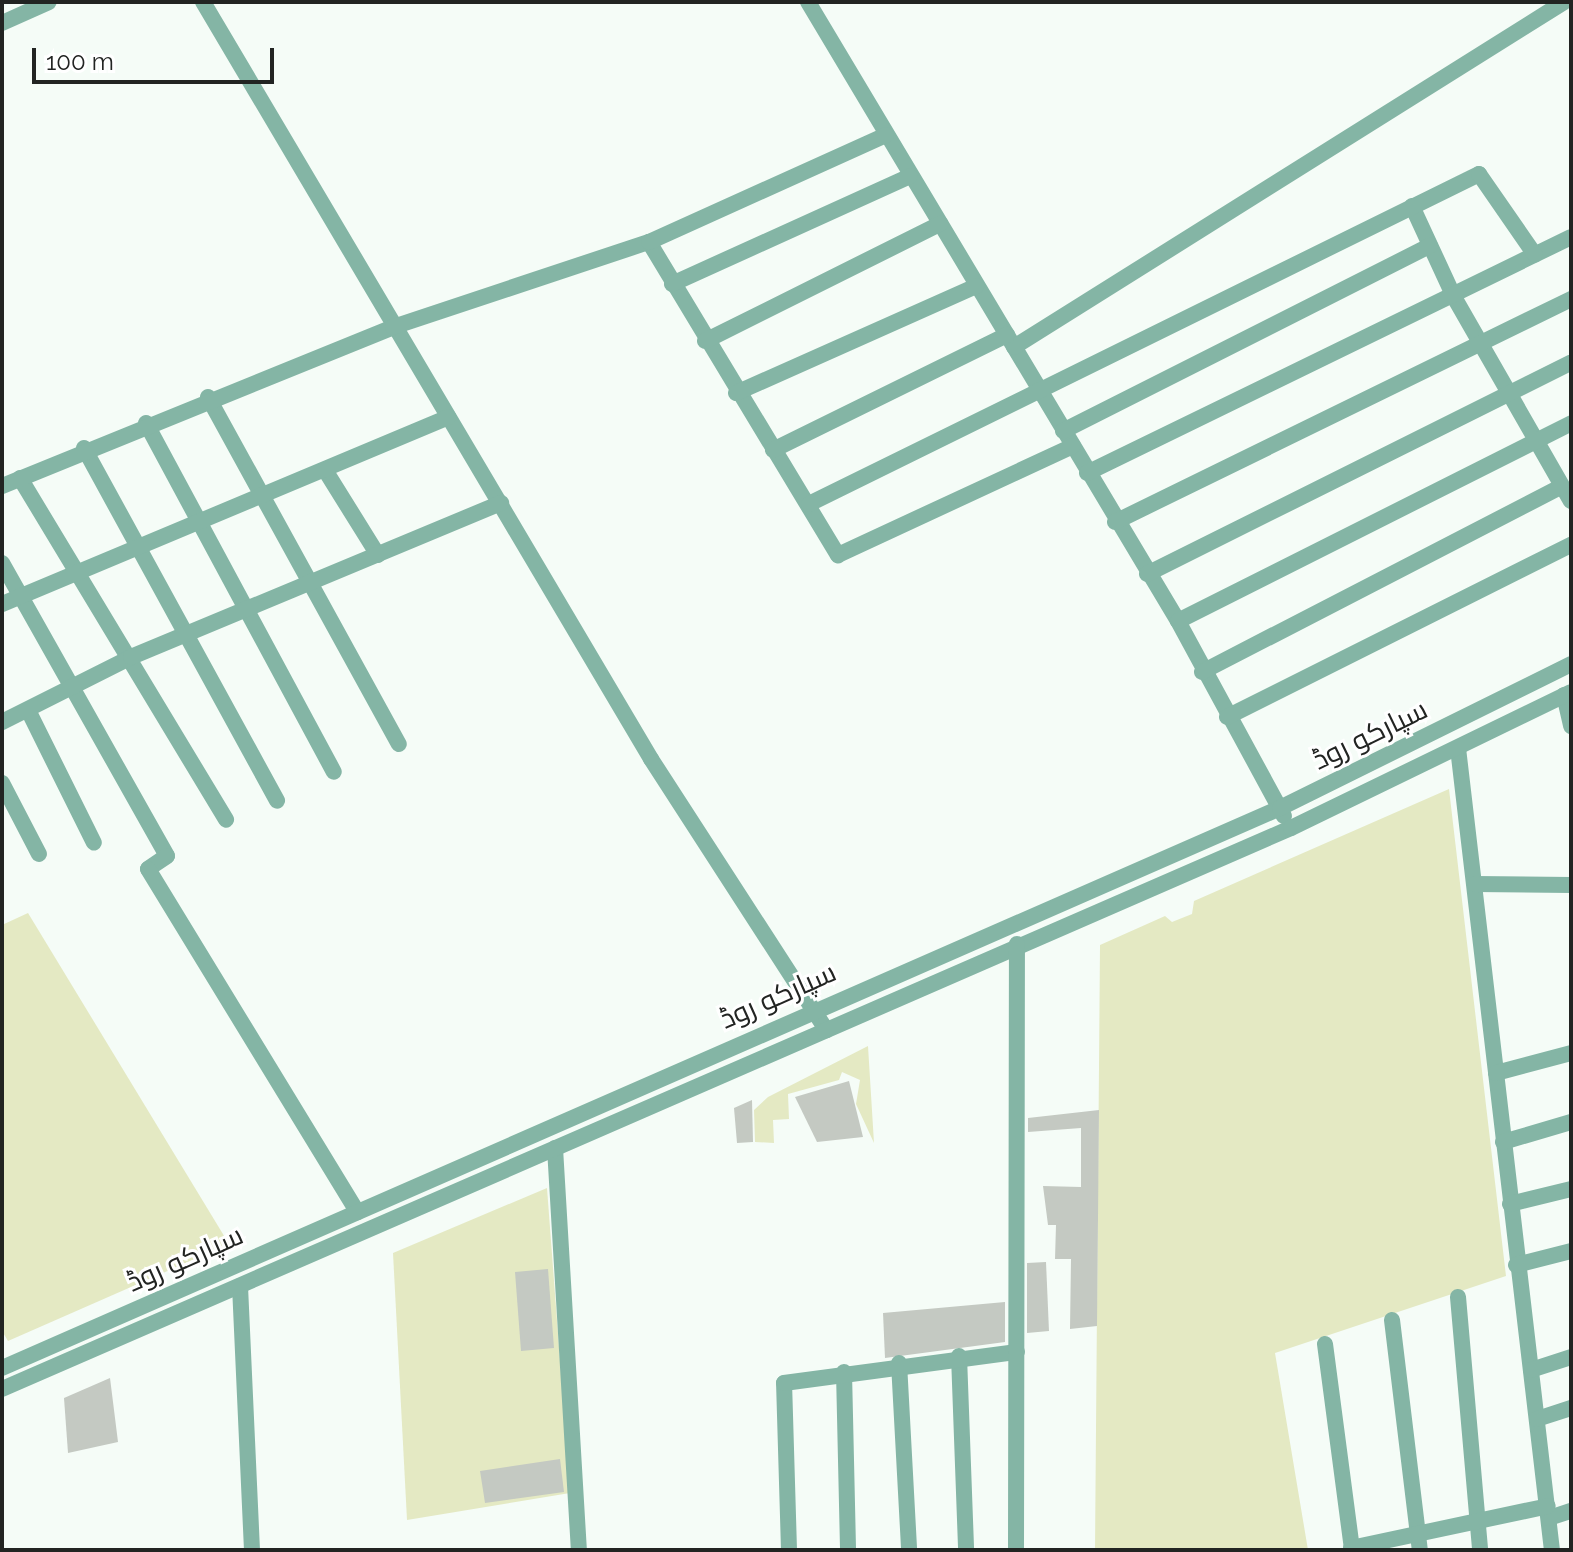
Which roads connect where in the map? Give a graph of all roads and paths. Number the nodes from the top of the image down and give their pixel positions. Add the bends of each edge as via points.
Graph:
1 (49, 2) edge
2 (203, 2) edge
3 (808, 2) edge
4 (1564, 2) edge
5 (25, 7) edge
6 (2, 23) edge
7 (886, 135) junction
8 (910, 176) junction
9 (1412, 206) junction
10 (940, 224) junction
11 (1571, 237) edge
12 (649, 242) junction
13 (1430, 246) junction
14 (1535, 255) junction
15 (672, 284) junction
16 (976, 286) junction
17 (1454, 297) junction
18 (1571, 299) edge
19 (393, 327) junction
20 (705, 341) junction
21 (1011, 341) junction
22 (1481, 343) junction
23 (1571, 363) edge
24 (1509, 390) junction
25 (736, 393) junction
26 (1041, 396) junction
27 (208, 397) junction
28 (448, 417) junction
29 (146, 423) junction
30 (1571, 423) edge
31 (1063, 431) junction
32 (1539, 440) junction
33 (1073, 446) junction
34 (84, 448) junction
35 (773, 450) junction
36 (325, 470) junction
37 (1087, 473) junction
38 (20, 478) junction
39 (2, 486) edge
40 (264, 495) junction
41 (1568, 497) edge
42 (501, 503) junction
43 (809, 504) junction
44 (198, 519) junction
45 (1115, 522) junction
46 (137, 544) junction
47 (1571, 545) edge
48 (378, 555) junction
49 (2, 563) edge
50 (78, 569) junction
51 (1147, 574) junction
52 (306, 585) junction
53 (22, 595) junction
54 (2, 604) edge
55 (244, 612) junction
56 (1178, 621) junction
57 (183, 635) junction
58 (131, 657) junction
59 (1571, 664) edge
60 (1202, 672) junction
61 (75, 685) junction
62 (1567, 693) edge
63 (28, 710) junction
64 (1227, 717) junction
65 (2, 722) edge
66 (1571, 726) edge
67 (399, 744) dead end
68 (1458, 748) junction
69 (334, 772) dead end
70 (2, 783) edge
71 (277, 801) dead end
72 (1280, 808) junction
73 (226, 820) dead end
74 (1291, 828) junction
75 (94, 843) dead end
76 (39, 854) dead end
77 (1475, 884) junction
78 (1571, 885) edge
79 (1017, 944) junction
80 (813, 1008) junction
81 (826, 1030) junction
82 (1571, 1053) edge
83 (1496, 1073) junction
84 (1571, 1122) edge
85 (1503, 1142) junction
86 (555, 1148) junction
87 (1571, 1189) edge
88 (1510, 1204) junction
89 (357, 1212) junction
90 (1571, 1251) edge
91 (1516, 1265) junction
92 (240, 1286) junction
93 (1458, 1297) dead end
94 (1392, 1320) dead end
95 (1325, 1344) dead end
96 (1017, 1352) junction
97 (959, 1356) junction
98 (1571, 1357) edge
99 (899, 1363) junction
100 (2, 1368) edge
101 (1531, 1370) junction
102 (844, 1372) junction
103 (2, 1389) edge
104 (1571, 1408) edge
105 (1537, 1419) junction
106 (1571, 1511) edge
107 (1549, 1512) junction
108 (1476, 1521) junction
109 (1419, 1542) edge
110 (1351, 1549) edge
111 (252, 1550) edge
112 (579, 1550) edge
113 (789, 1550) edge
114 (848, 1550) edge
115 (909, 1550) edge
116 (966, 1550) edge
117 (1016, 1550) edge
118 (1480, 1550) edge
119 (1552, 1550) edge

1 - 5 street
2 - 19 street
3 - 7 street
4 - 21 street
5 - 6 street
7 - 8 street
7 - 12 street
8 - 10 street
8 - 15 street
9 - 13 street
9 - 14 street via 1486,175
9 - 26 street
10 - 16 street
10 - 20 street
11 - 14 street
12 - 15 street
12 - 19 street
13 - 17 street
13 - 31 street
14 - 17 street
15 - 20 street
16 - 21 street
16 - 25 street
17 - 22 street
17 - 37 street
18 - 22 street
19 - 27 street
19 - 28 street
20 - 25 street
21 - 26 street
21 - 35 street
22 - 24 street
22 - 45 street
23 - 24 street
24 - 32 street
24 - 51 street
25 - 35 street
26 - 31 street
26 - 43 street
27 - 29 street
27 - 40 street
28 - 36 street
28 - 42 street
29 - 34 street
29 - 44 street
30 - 32 street
31 - 33 street
32 - 41 street
32 - 56 street
33 - 37 street
33 - 43 street via 844,554 833,552
34 - 38 street
34 - 46 street
35 - 43 street
36 - 40 street
36 - 48 street
37 - 45 street
38 - 39 street
38 - 50 street
40 - 44 street
40 - 52 street
41 - 60 street
42 - 48 street
42 - 80 street via 651,759
44 - 46 street
44 - 55 street
45 - 51 street
46 - 50 street
46 - 57 street
47 - 64 street
48 - 52 street
49 - 53 street
50 - 53 street
50 - 58 street
51 - 56 street
52 - 55 street
52 - 67 street
53 - 54 street
53 - 61 street
55 - 57 street
55 - 69 street
56 - 60 street
57 - 58 street
57 - 71 street
58 - 61 street
58 - 73 street
59 - 72 street, سپارکو روڈ
60 - 64 street
61 - 63 street
61 - 89 street via 167,856 148,869
62 - 66 street
62 - 68 street, سپارکو روڈ
63 - 65 street
63 - 75 street
64 - 72 street
68 - 74 street, سپارکو روڈ
68 - 77 street
70 - 76 street
72 - 74 street
72 - 80 street, سپارکو روڈ
74 - 79 street, سپارکو روڈ
77 - 78 street
77 - 83 street
79 - 81 street, سپارکو روڈ
79 - 96 street
80 - 81 street
80 - 89 street, سپارکو روڈ
81 - 86 street, سپارکو روڈ
82 - 83 street
83 - 85 street
84 - 85 street
85 - 88 street
86 - 92 street, سپارکو روڈ
86 - 112 street
87 - 88 street
88 - 91 street
89 - 100 street, سپارکو روڈ
90 - 91 street
91 - 101 street
92 - 103 street, سپارکو روڈ
92 - 111 street
93 - 108 street
94 - 109 street
95 - 110 street
96 - 97 street
96 - 117 street
97 - 99 street
97 - 116 street
98 - 101 street
99 - 102 street
99 - 115 street
101 - 105 street
102 - 113 street via 784,1383
102 - 114 street
104 - 105 street
105 - 107 street
106 - 107 street
107 - 108 street
107 - 119 street
108 - 109 street
108 - 118 street
109 - 110 street

